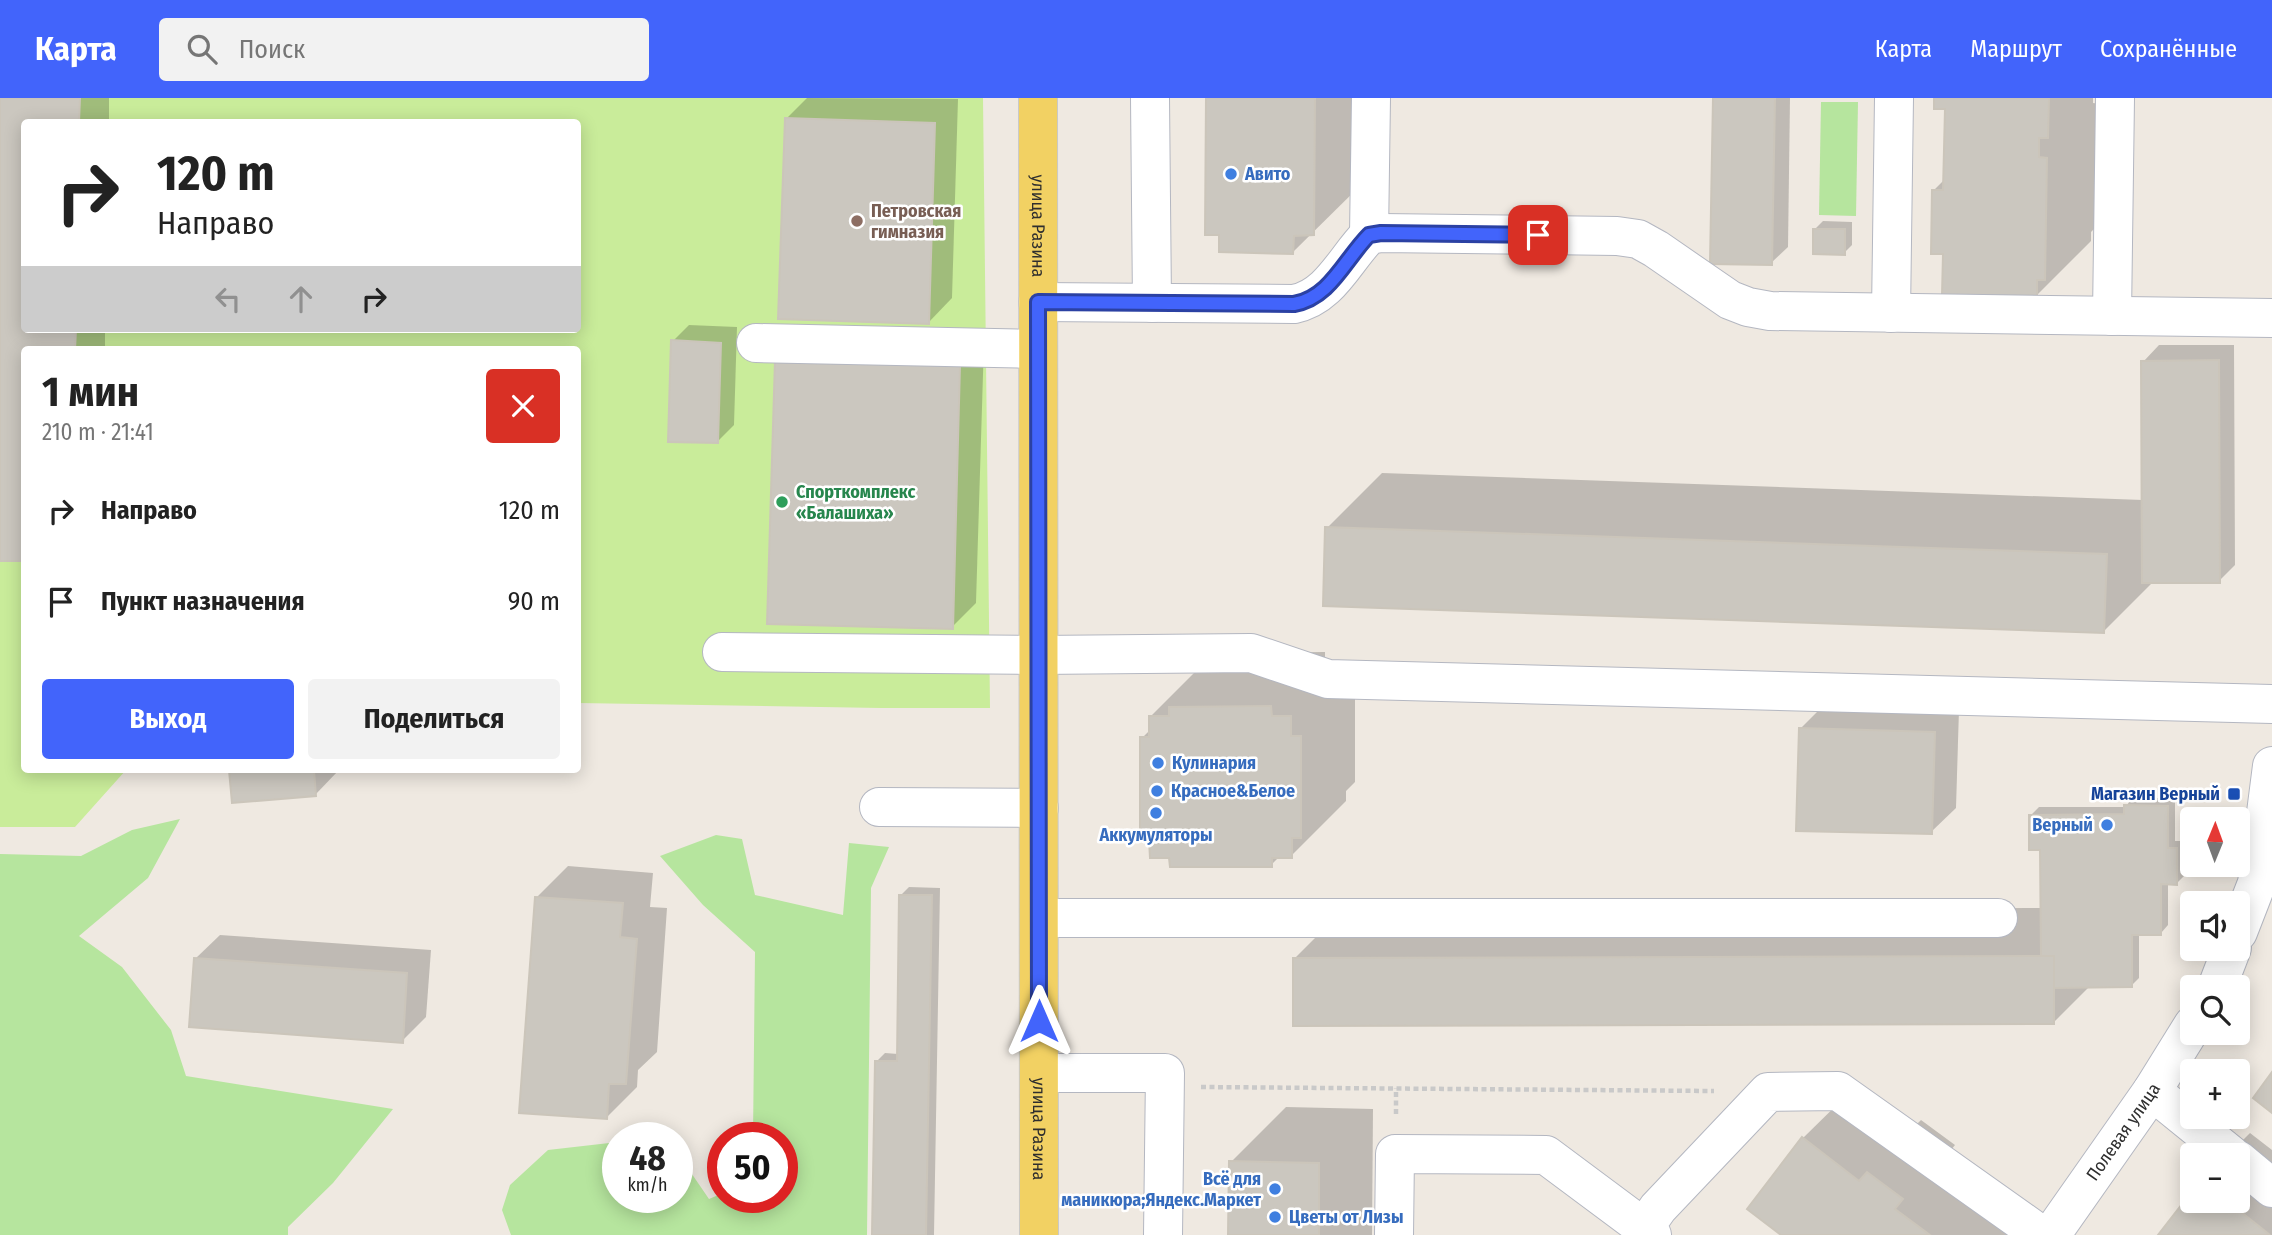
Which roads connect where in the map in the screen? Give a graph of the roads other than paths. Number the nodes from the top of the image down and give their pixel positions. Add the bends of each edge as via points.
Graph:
1 (1038, 98) edge
2 (1150, 98) edge
3 (1371, 98) edge
4 (1894, 98) edge
5 (2115, 98) edge
6 (1369, 235) junction
7 (1038, 302) junction
8 (1152, 303) junction
9 (1891, 313) junction
10 (2112, 316) junction
11 (2272, 318) edge
12 (756, 343) dead end
13 (1038, 349) junction
14 (722, 652) dead end
15 (1038, 655) junction
16 (2272, 704) edge
17 (2272, 766) edge
18 (879, 807) dead end
19 (1039, 808) junction
20 (2250, 901) edge
21 (1039, 918) junction
22 (1998, 918) dead end
23 (2181, 1045) edge
24 (1039, 1073) junction
25 (2152, 1091) junction
26 (2216, 1143) edge
27 (2250, 1170) edge
28 (2272, 1188) edge
29 (1648, 1232) edge
30 (1039, 1235) edge
31 (1163, 1235) edge
32 (1394, 1235) edge
33 (2041, 1235) edge
34 (2051, 1235) edge

1 - 7 main road, улица Разина
2 - 8 street
3 - 6 street
4 - 9 street
5 - 10 street
6 - 8 street via 1320,294 1307,302
6 - 9 street via 1638,239 1730,300 1748,307
7 - 8 street
7 - 13 main road, улица Разина
9 - 10 street
10 - 11 street
12 - 13 street
13 - 15 main road, улица Разина
14 - 15 street
15 - 16 street via 1251,653 1328,679
15 - 19 main road, улица Разина
17 - 20 street via 2257,883
18 - 19 street
19 - 21 main road, улица Разина
21 - 22 street
21 - 24 main road, улица Разина
23 - 25 street, Полевая улица
24 - 30 main road, улица Разина
24 - 31 street via 1165,1073
25 - 26 street
25 - 34 street, Полевая улица
27 - 28 street
29 - 32 street via 1546,1154 1395,1154
29 - 33 street via 1658,1208 1768,1092 1838,1091

